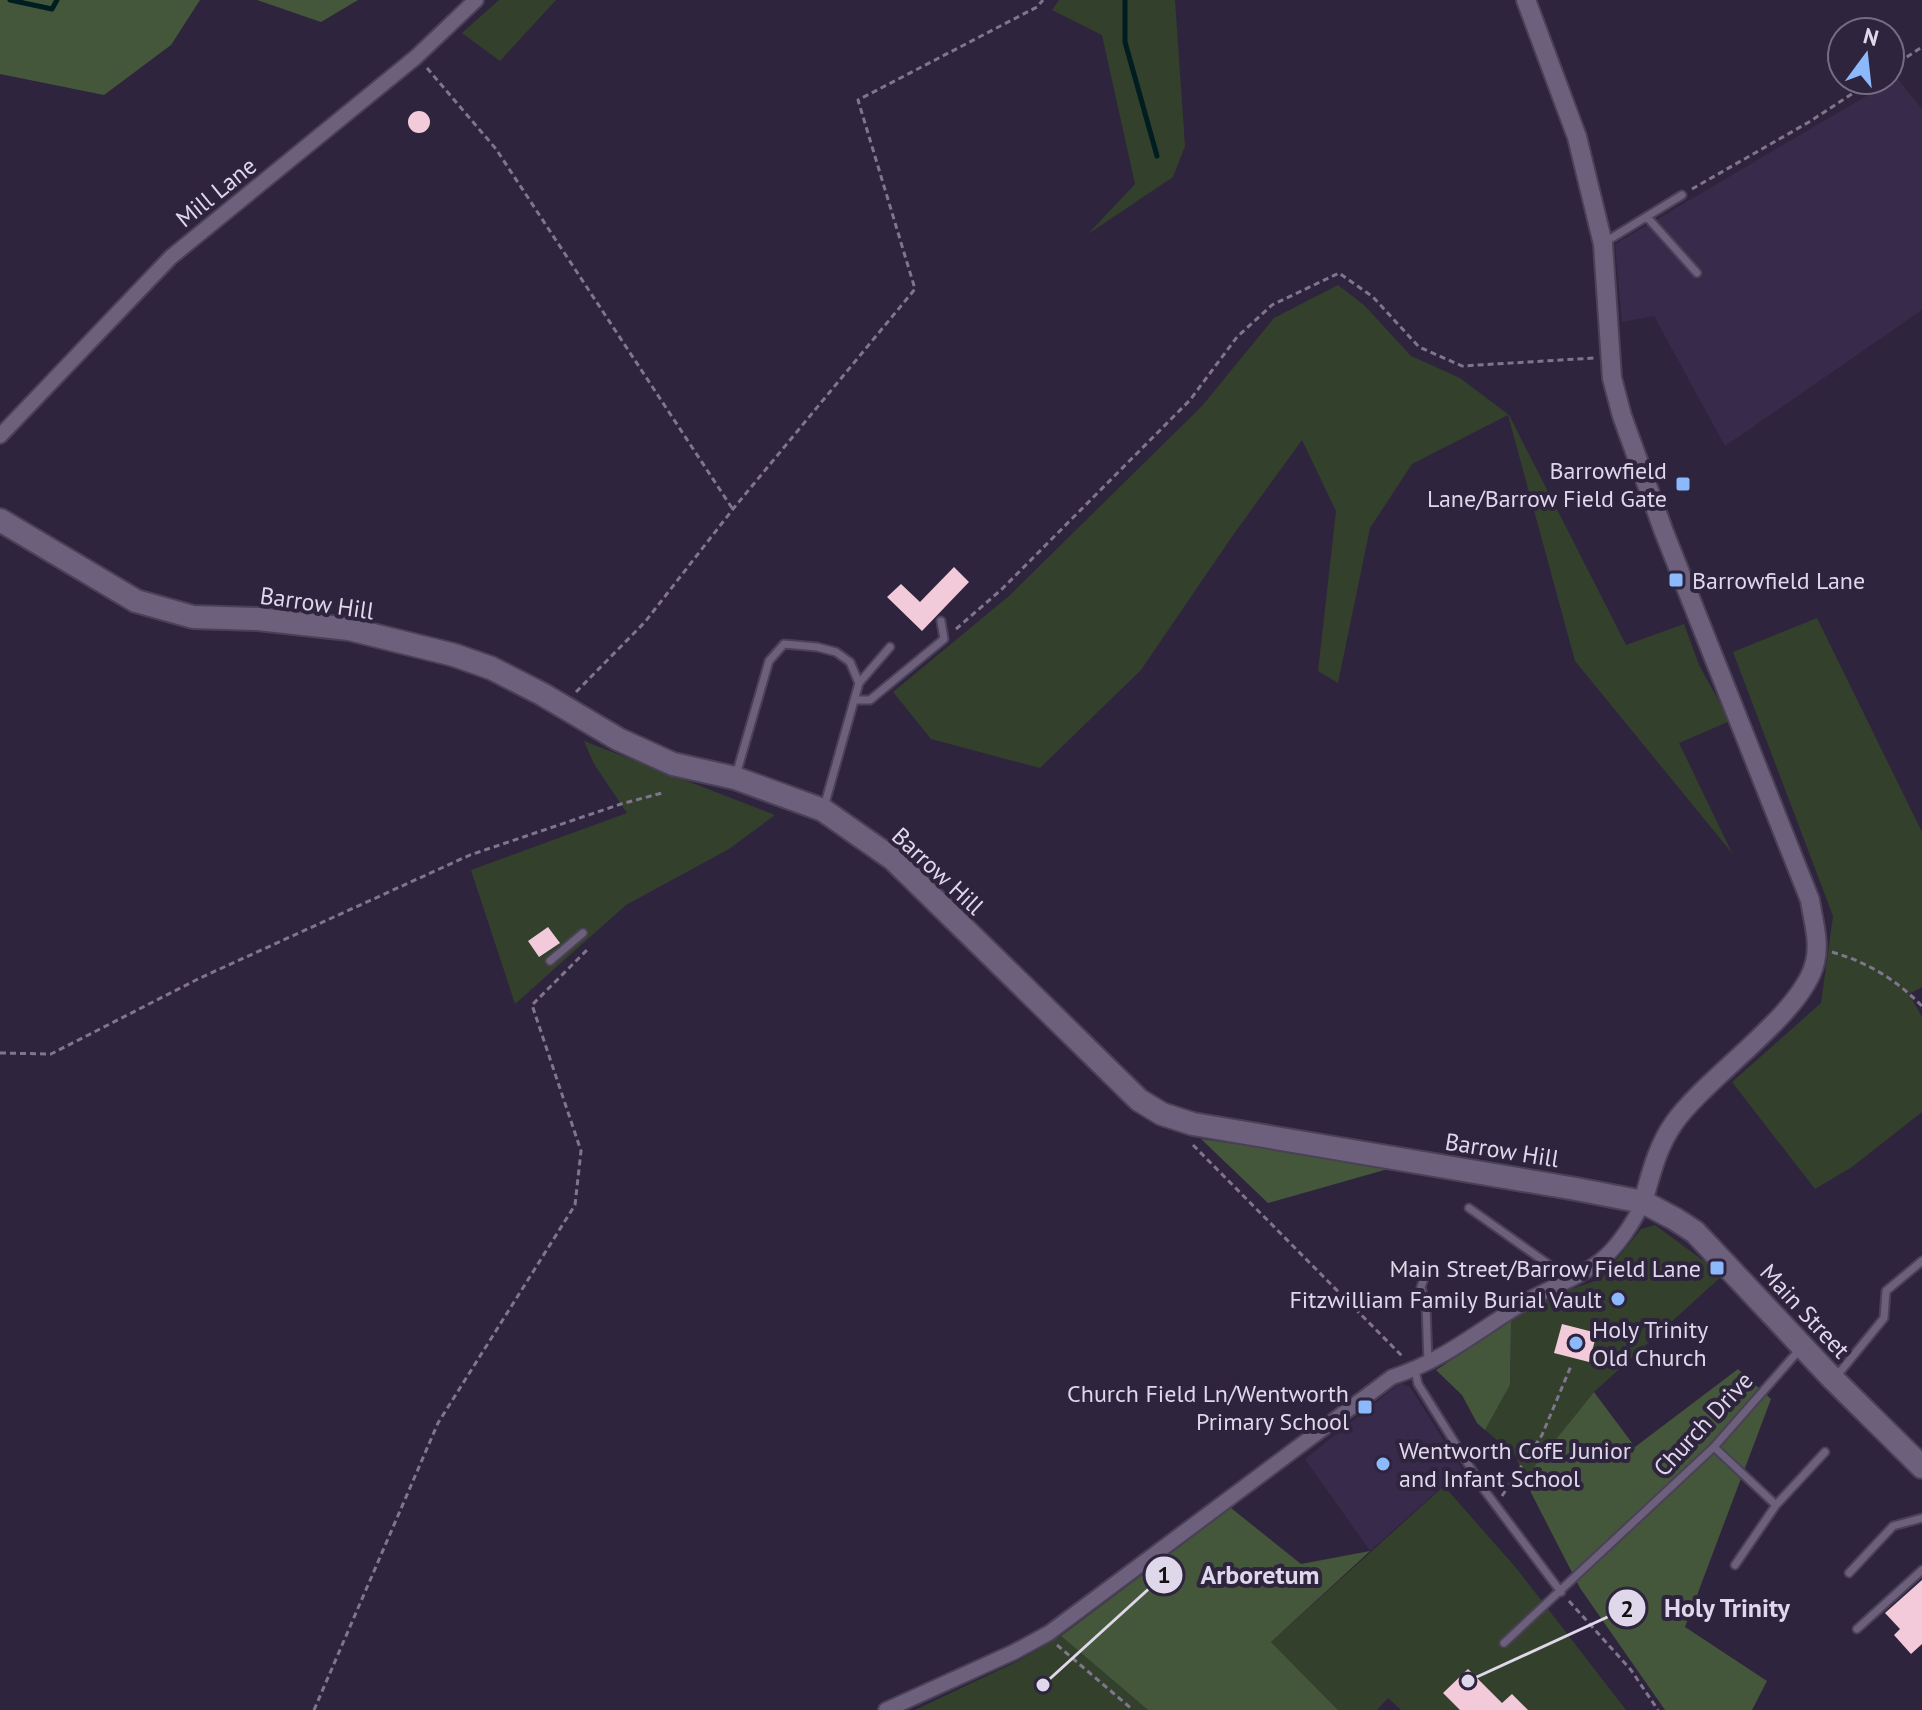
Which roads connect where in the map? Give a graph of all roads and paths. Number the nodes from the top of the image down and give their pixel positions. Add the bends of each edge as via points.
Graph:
1 (476, 0) edge
2 (1043, 0) edge
3 (1526, 0) edge
4 (416, 57) junction
5 (1849, 96) edge
6 (1682, 195) joint
7 (1647, 217) junction
8 (1603, 244) junction
9 (1697, 273) dead end
10 (1609, 356) junction
11 (0, 436) edge
12 (733, 509) junction
13 (0, 520) edge
14 (941, 621) dead end
15 (944, 639) junction
16 (890, 647) dead end
17 (859, 683) junction
18 (855, 700) junction
19 (563, 706) junction
20 (735, 778) junction
21 (662, 793) dead end
22 (823, 810) junction
23 (583, 933) joint
24 (1817, 948) junction
25 (550, 961) dead end
26 (1922, 1006) edge
27 (0, 1053) edge
28 (1204, 1156) dead end
29 (1643, 1202) junction
30 (1469, 1208) dead end
31 (1922, 1261) edge
32 (1426, 1273) dead end
33 (1571, 1280) junction
34 (1802, 1346) junction
35 (1571, 1366) dead end
36 (1422, 1367) junction
37 (1833, 1379) junction
38 (1714, 1447) junction
39 (1825, 1452) dead end
40 (1922, 1467) edge
41 (1496, 1505) junction
42 (1776, 1505) junction
43 (1922, 1518) edge
44 (1735, 1565) dead end
45 (1922, 1570) edge
46 (1849, 1573) dead end
47 (1561, 1592) junction
48 (1857, 1629) dead end
49 (1049, 1633) junction
50 (1504, 1643) dead end
51 (314, 1710) edge
52 (886, 1710) edge
53 (1133, 1710) edge
54 (1658, 1710) edge

1 - 4 street, Mill Lane
2 - 12 path via 858,100 915,289
3 - 8 street via 1577,137
4 - 11 street, Mill Lane via 171,257
4 - 12 path via 496,149
5 - 6 path
6 - 7 lane
7 - 8 lane
7 - 9 lane
8 - 10 street
10 - 15 path via 1462,366 1419,347 1373,297 1339,273 1272,305 1237,337 1190,400 1002,589
10 - 24 street via 1622,416 1664,532 1810,900
12 - 19 path via 645,622
13 - 19 main road, Barrow Hill via 136,601 193,617 349,629 439,651 491,668
14 - 15 lane
15 - 18 lane via 870,700
16 - 17 lane
17 - 18 lane
17 - 20 lane via 850,662 836,652 784,644 769,661
18 - 22 lane
19 - 20 main road, Barrow Hill via 673,764
20 - 22 main road, Barrow Hill
21 - 27 path via 470,855 200,978 51,1054
22 - 29 main road, Barrow Hill via 893,859 1079,1044 1139,1100 1162,1114
23 - 25 lane
23 - 51 path via 588,949 532,1005 581,1151 575,1205 438,1423
24 - 26 path via 1854,959 1898,983
24 - 29 street via 1815,965 1798,996 1675,1121 1657,1152
28 - 36 path
29 - 33 street via 1602,1260
29 - 34 main road, Main Street via 1695,1232
30 - 33 lane
31 - 37 lane via 1886,1291 1884,1318
32 - 36 lane via 1421,1287 1426,1305
33 - 36 street via 1532,1297
34 - 37 main road, Main Street
34 - 38 lane, Church Drive
35 - 41 path via 1542,1435
36 - 41 lane via 1418,1384
36 - 49 street via 1392,1377
37 - 40 main road, Main Street
38 - 42 lane
38 - 47 lane, Church Drive
39 - 42 lane
41 - 47 lane
42 - 44 lane
43 - 46 lane via 1893,1526
45 - 48 lane
47 - 50 lane, Church Drive
47 - 54 path via 1631,1670
49 - 52 street
49 - 53 path

